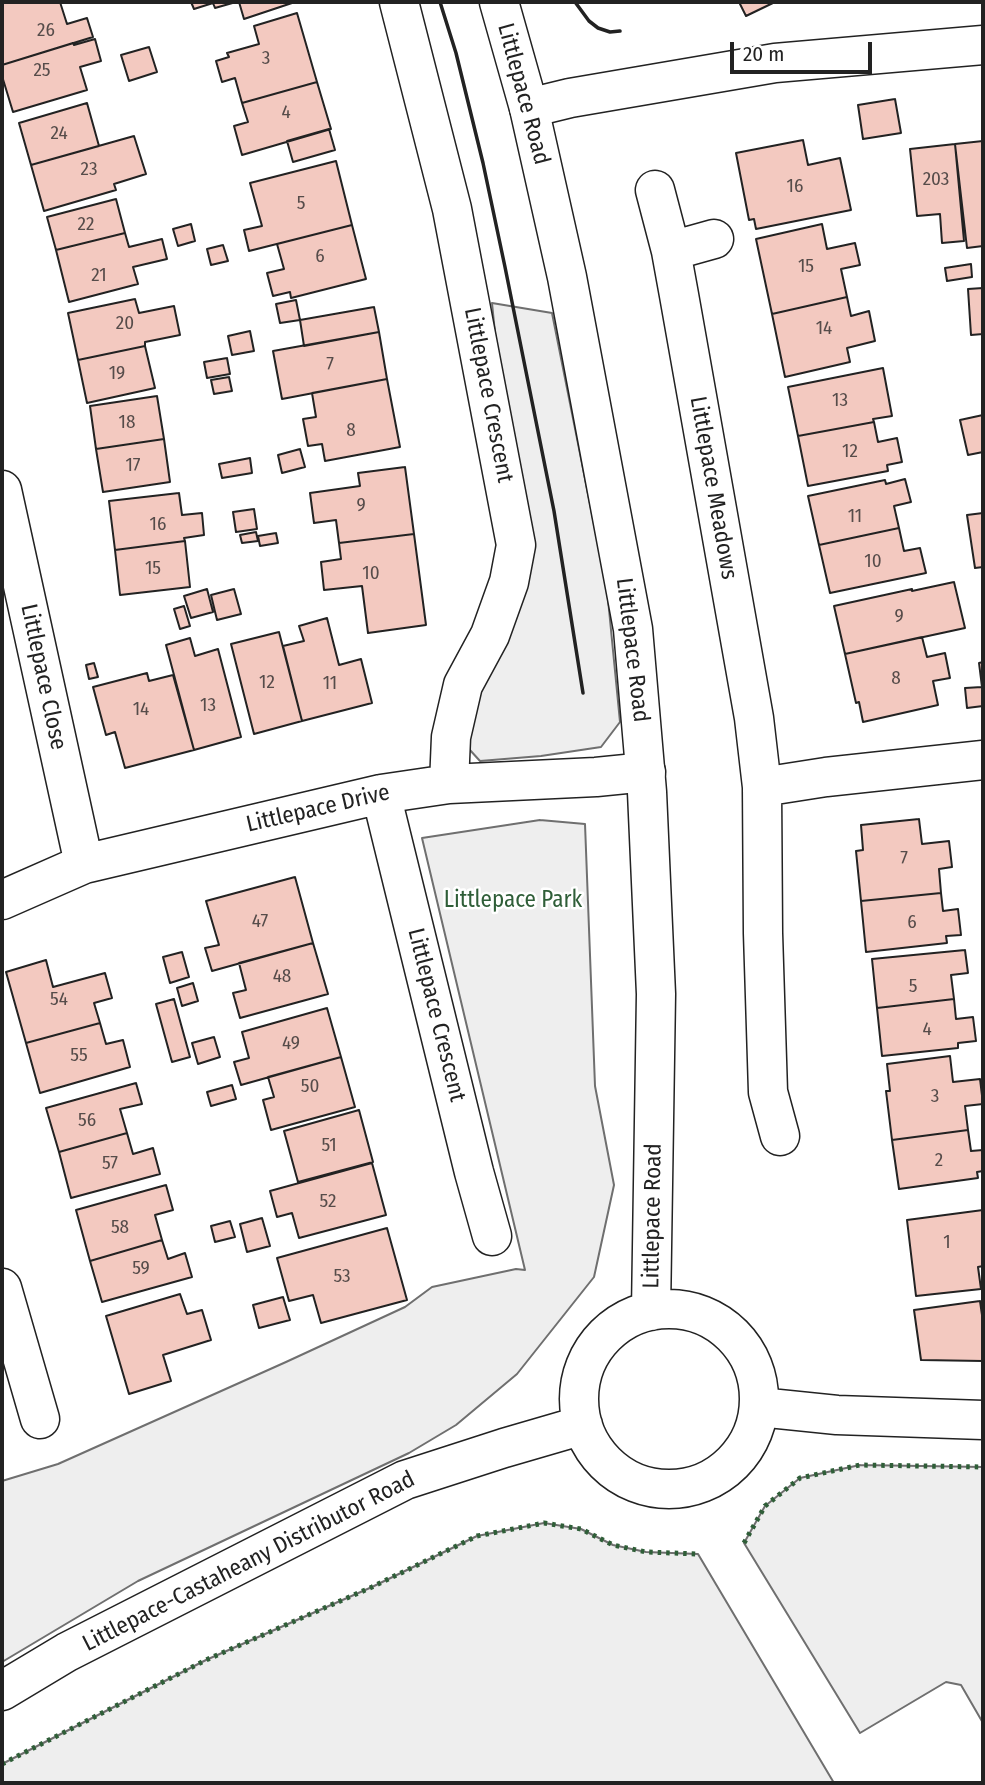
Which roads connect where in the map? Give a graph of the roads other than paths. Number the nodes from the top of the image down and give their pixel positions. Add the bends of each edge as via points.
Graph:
1 (399, 2) edge
2 (499, 2) edge
3 (983, 45) edge
4 (529, 108) junction
5 (655, 190) dead end
6 (714, 239) dead end
7 (671, 251) junction
8 (2, 490) edge
9 (983, 760) edge
10 (646, 772) junction
11 (449, 784) junction
12 (762, 787) junction
13 (381, 794) junction
14 (84, 864) junction
15 (2, 900) edge
16 (780, 1136) dead end
17 (492, 1236) dead end
18 (2, 1288) edge
19 (651, 1311) junction
20 (759, 1407) junction
21 (40, 1419) dead end
22 (983, 1420) edge
23 (583, 1425) junction
24 (2, 1690) edge

1 - 11 street, Littlepace Crescent via 452,209 516,545 509,582 490,635 463,685 451,737
2 - 4 street, Littlepace Road
3 - 4 street via 775,63
4 - 10 street, Littlepace Road via 567,277 633,629
5 - 7 street, Littlepace Meadows
6 - 7 street
7 - 12 street, Littlepace Meadows via 754,718
8 - 14 street, Littlepace Close
9 - 12 street
10 - 11 street, Littlepace Drive
10 - 19 street, Littlepace Road via 656,994
11 - 13 street, Littlepace Drive
12 - 16 street, Littlepace Meadows via 768,1092
13 - 14 street, Littlepace Drive
13 - 17 street, Littlepace Crescent
14 - 15 street, Littlepace Drive
18 - 21 street
19 - 20 street via 679,1309 706,1317 729,1332 747,1353 757,1379
19 - 23 street via 624,1321 602,1339 587,1362 579,1389
20 - 22 street
20 - 23 street via 752,1434 738,1459 716,1477 689,1487 661,1489 633,1482 609,1466
23 - 24 street, Littlepace-Castaheany Distributor Road via 405,1480 67,1652

